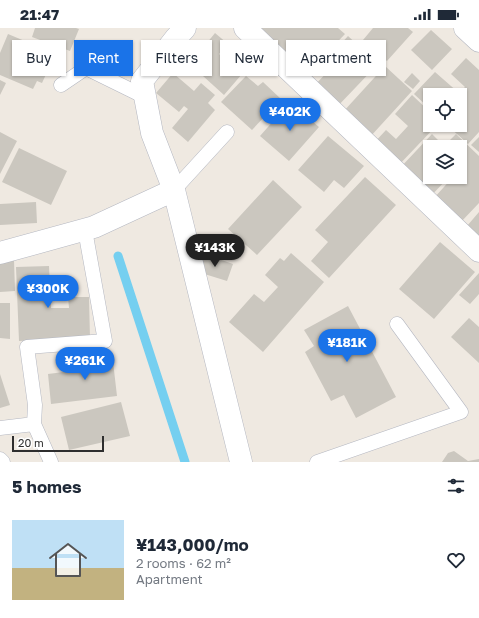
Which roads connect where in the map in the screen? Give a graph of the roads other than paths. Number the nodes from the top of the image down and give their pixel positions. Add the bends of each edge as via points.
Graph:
1 (185, 28) edge
2 (245, 28) edge
3 (465, 28) edge
4 (479, 41) edge
5 (61, 85) dead end
6 (145, 97) junction
7 (227, 132) dead end
8 (174, 190) junction
9 (90, 229) junction
10 (479, 251) edge
11 (0, 253) edge
12 (397, 324) dead end
13 (34, 424) junction
14 (0, 428) edge
15 (0, 459) edge
16 (3, 462) edge
17 (51, 462) edge
18 (241, 462) edge
19 (317, 462) edge

1 - 6 street via 142,81
2 - 10 street
3 - 4 street
5 - 6 lane via 86,68
6 - 8 street via 152,134
7 - 8 lane
8 - 9 street
8 - 18 street
9 - 11 street
9 - 13 lane via 104,341 27,347 35,405
12 - 19 lane via 461,412
13 - 14 lane
13 - 17 lane
15 - 16 lane

